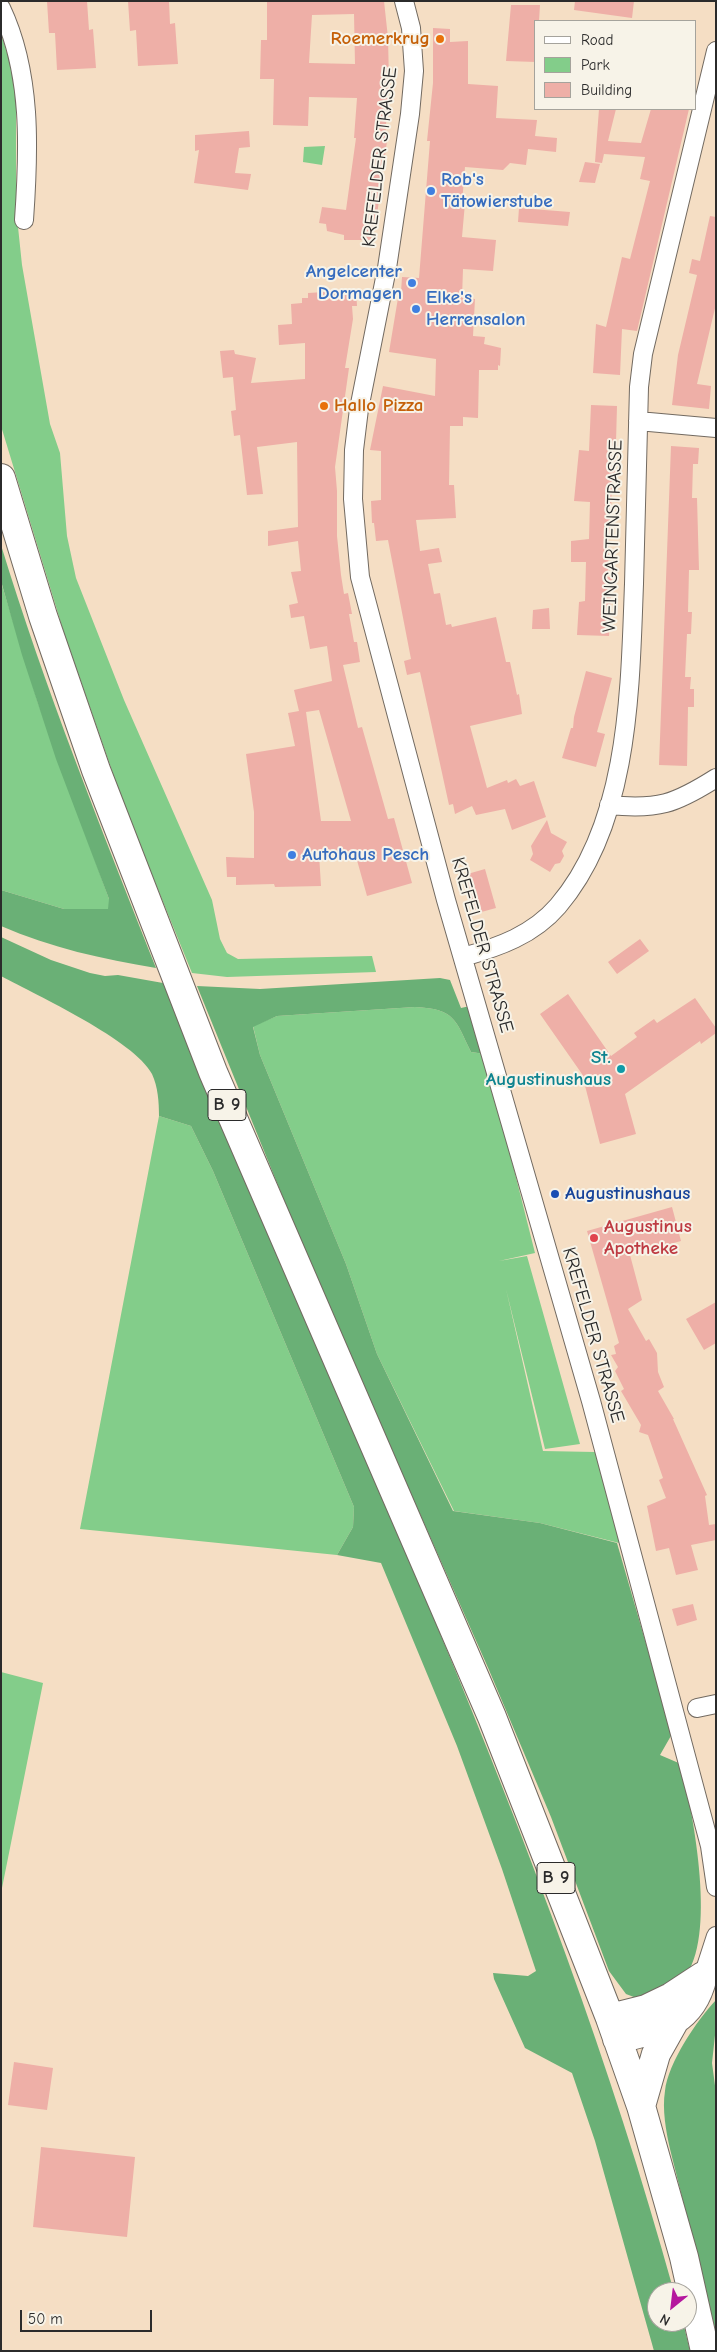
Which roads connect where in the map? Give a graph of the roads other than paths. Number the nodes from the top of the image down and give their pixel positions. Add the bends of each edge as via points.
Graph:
1 (404, 1) edge
2 (1, 8) edge
3 (716, 52) edge
4 (24, 220) dead end
5 (638, 421) junction
6 (716, 428) edge
7 (1, 478) edge
8 (716, 778) edge
9 (609, 805) junction
10 (463, 957) junction
11 (716, 1704) edge
12 (697, 1708) dead end
13 (713, 1846) edge
14 (716, 1887) edge
15 (716, 1936) edge
16 (703, 1976) junction
17 (674, 2022) junction
18 (614, 2029) junction
19 (641, 2106) junction
20 (705, 2351) edge

1 - 10 street, KREFELDER STRASSE via 411,28 414,71 410,112 383,291 359,409 353,499 360,577
2 - 4 street via 18,54 24,96 27,146
3 - 5 street, WEINGARTENSTRASSE via 643,354
5 - 6 street
5 - 9 street, WEINGARTENSTRASSE via 630,686 623,741
7 - 18 main road, B 9 via 43,616 96,770 206,1054 492,1717
8 - 9 street via 684,798 662,806 634,808
9 - 10 street, WEINGARTENSTRASSE via 595,847 580,877 557,907 531,930 502,945
10 - 13 street, KREFELDER STRASSE via 594,1410
11 - 12 street
13 - 14 street, KREFELDER STRASSE
15 - 16 street
16 - 17 main road via 692,2003
16 - 18 main road
17 - 18 main road via 649,2032
17 - 19 main road via 656,2054
18 - 19 main road, B 9
19 - 20 main road, B 9 via 684,2257

